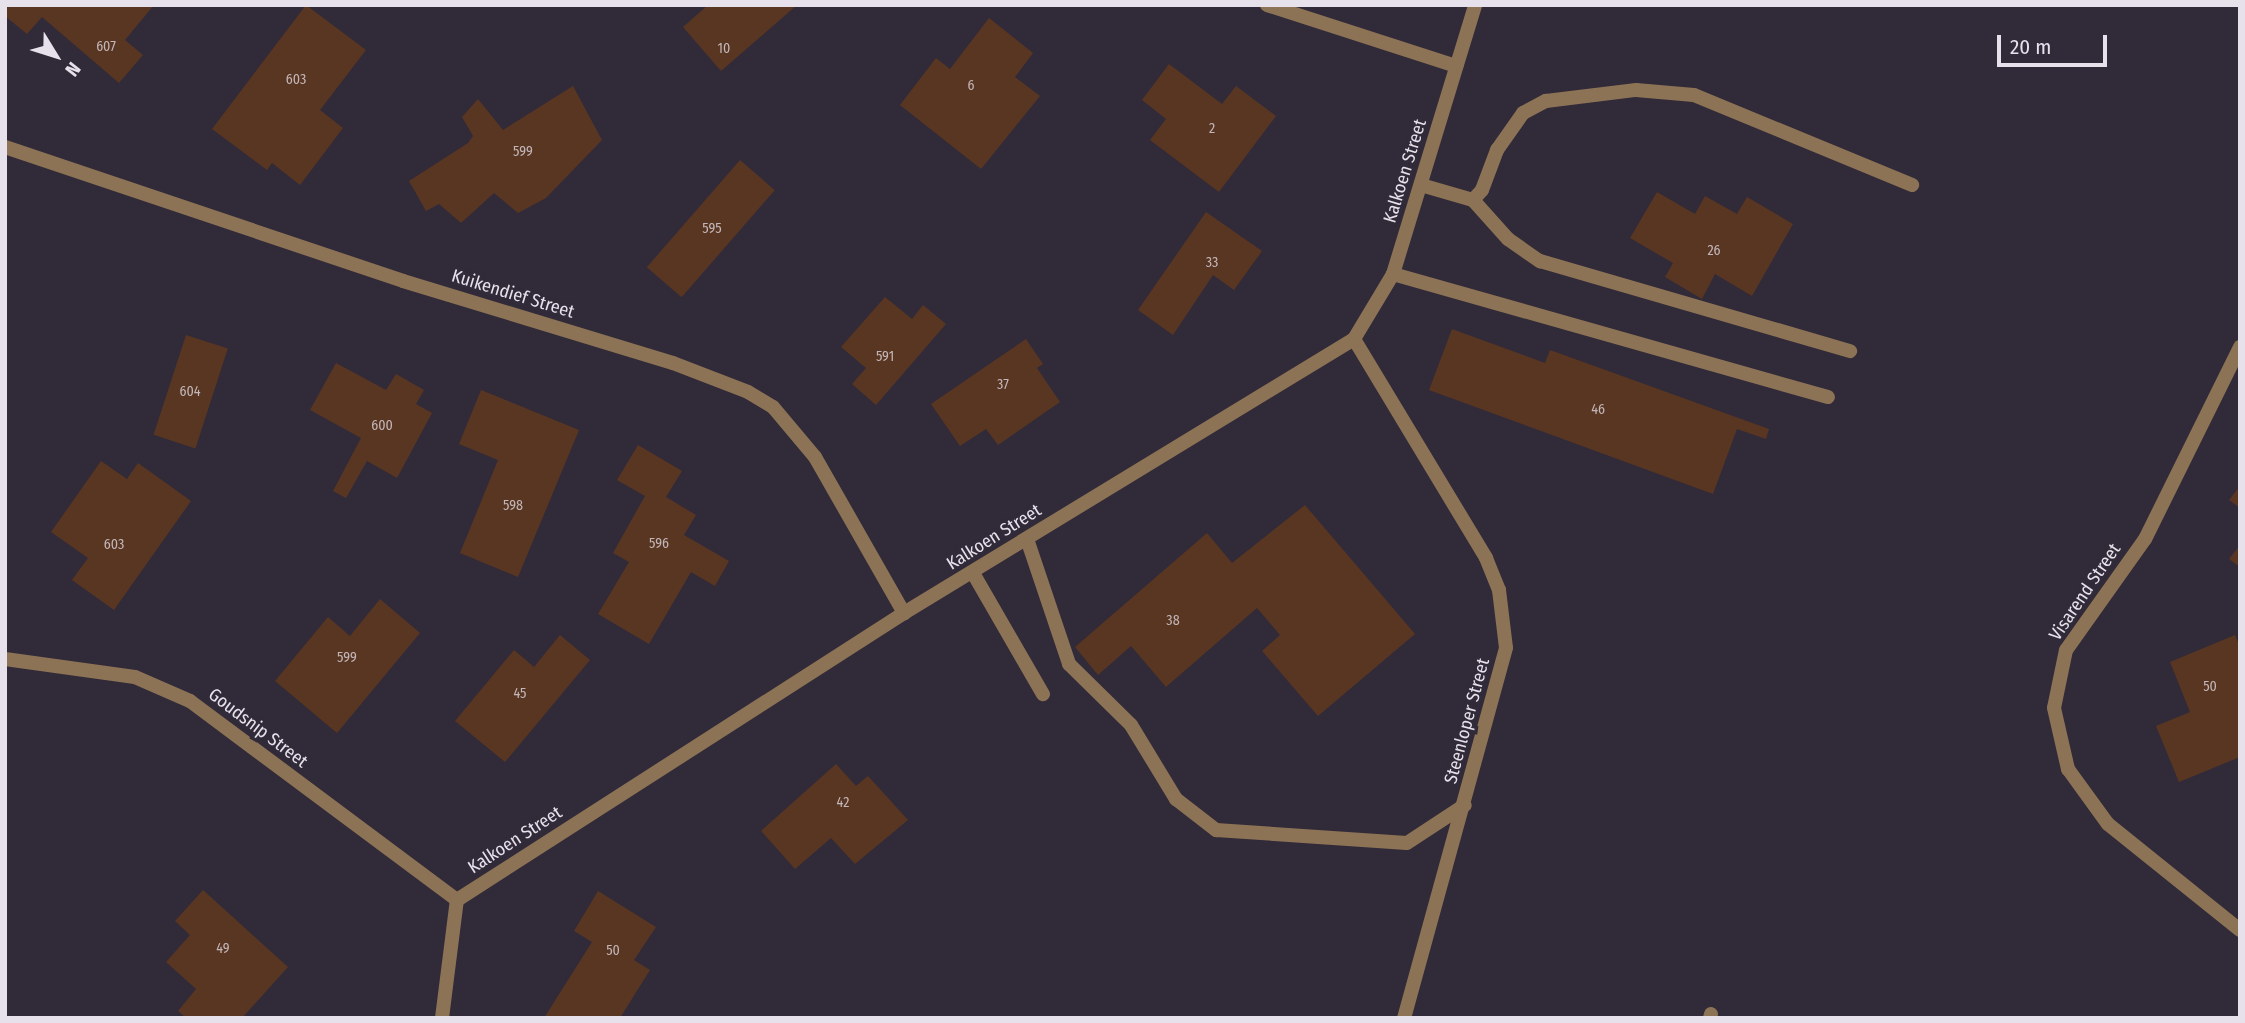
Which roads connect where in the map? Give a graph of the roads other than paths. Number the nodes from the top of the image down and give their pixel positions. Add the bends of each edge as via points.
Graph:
1 (1267, 5) edge
2 (1475, 5) edge
3 (1456, 66) junction
4 (5, 147) edge
5 (1421, 185) junction
6 (1912, 185) dead end
7 (1473, 200) junction
8 (1394, 274) junction
9 (1354, 339) junction
10 (2240, 347) edge
11 (1850, 351) dead end
12 (1828, 397) dead end
13 (1027, 539) junction
14 (973, 573) junction
15 (904, 614) junction
16 (5, 659) edge
17 (1043, 694) dead end
18 (1465, 805) junction
19 (457, 900) junction
20 (2240, 930) edge
21 (442, 1018) edge
22 (1404, 1018) edge

1 - 3 street
2 - 3 street, Kalkoen Street
3 - 5 street, Kalkoen Street
4 - 15 street, Kuikendief Street via 403,281 673,362 748,392 787,420 815,457
5 - 7 street
5 - 8 street, Kalkoen Street
6 - 7 street via 1694,95 1636,90 1546,101 1523,113 1497,150 1482,190
7 - 11 street via 1508,239 1540,261
8 - 9 street, Kalkoen Street
8 - 12 street
9 - 13 street, Kalkoen Street
9 - 18 street, Steenloper Street via 1486,558 1499,590 1506,648
10 - 20 street, Visarend Street via 2145,539 2066,650 2054,708 2068,769 2108,824
13 - 14 street, Kalkoen Street
13 - 18 street via 1069,664 1131,725 1176,799 1216,830 1407,843
14 - 15 street, Kalkoen Street
14 - 17 street
15 - 19 street, Kalkoen Street
16 - 19 street, Goudsnip Street via 135,677 190,701
18 - 22 street, Steenloper Street
19 - 21 street

